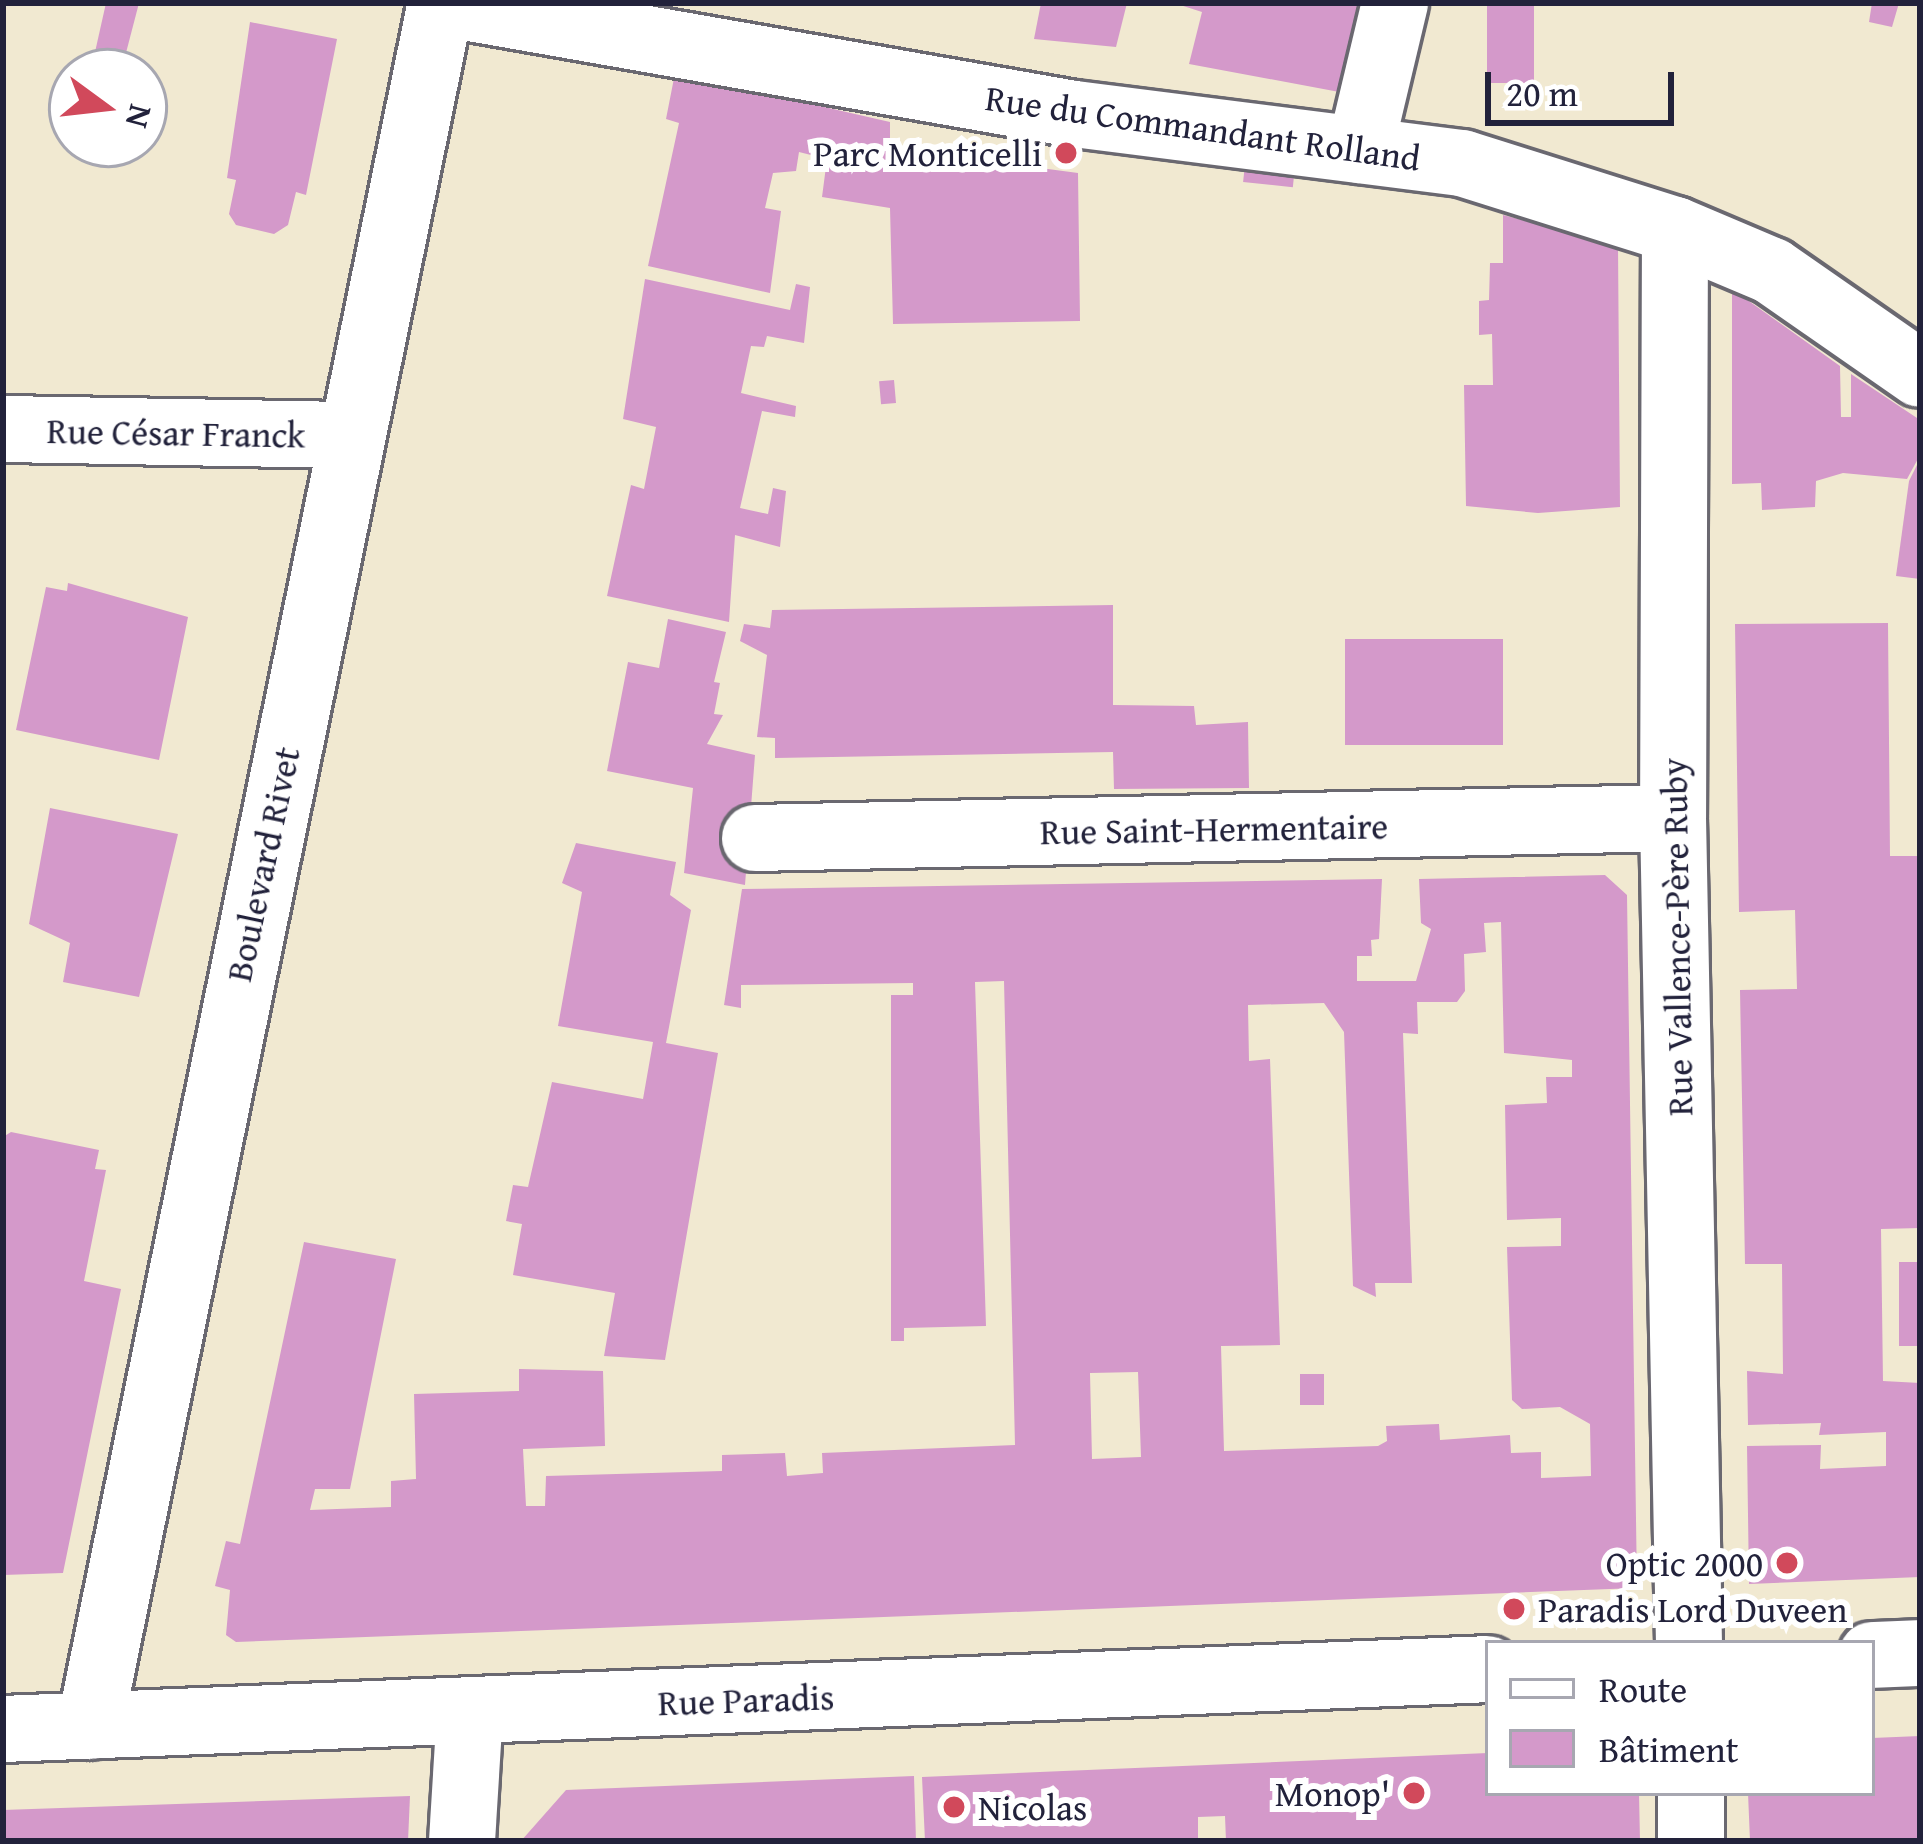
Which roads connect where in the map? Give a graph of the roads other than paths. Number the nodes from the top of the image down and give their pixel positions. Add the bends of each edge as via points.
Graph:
1 (442, 3) edge
2 (1395, 3) edge
3 (1360, 150) junction
4 (1675, 230) junction
5 (1920, 374) edge
6 (3, 428) edge
7 (349, 435) junction
8 (1672, 818) junction
9 (754, 838) dead end
10 (1689, 1640) edge
11 (1920, 1653) edge
12 (1875, 1655) edge
13 (1485, 1669) edge
14 (470, 1711) junction
15 (90, 1726) junction
16 (3, 1729) edge
17 (1690, 1796) edge
18 (462, 1841) edge
19 (1691, 1841) edge

1 - 3 street, Rue du Commandant Rolland via 1074,114
1 - 7 street, Boulevard Rivet
2 - 3 street
3 - 4 street, Rue du Commandant Rolland via 1462,163
4 - 5 street, Rue du Commandant Rolland via 1772,271
4 - 8 street, Rue Vallence-Père Ruby
6 - 7 street, Rue César Franck
7 - 15 street, Boulevard Rivet
8 - 9 street, Rue Saint-Hermentaire
8 - 10 street, Rue Vallence-Père Ruby
11 - 12 street
13 - 14 street, Rue Paradis
14 - 15 street, Rue Paradis
14 - 18 street
15 - 16 street, Rue Paradis
17 - 19 street

